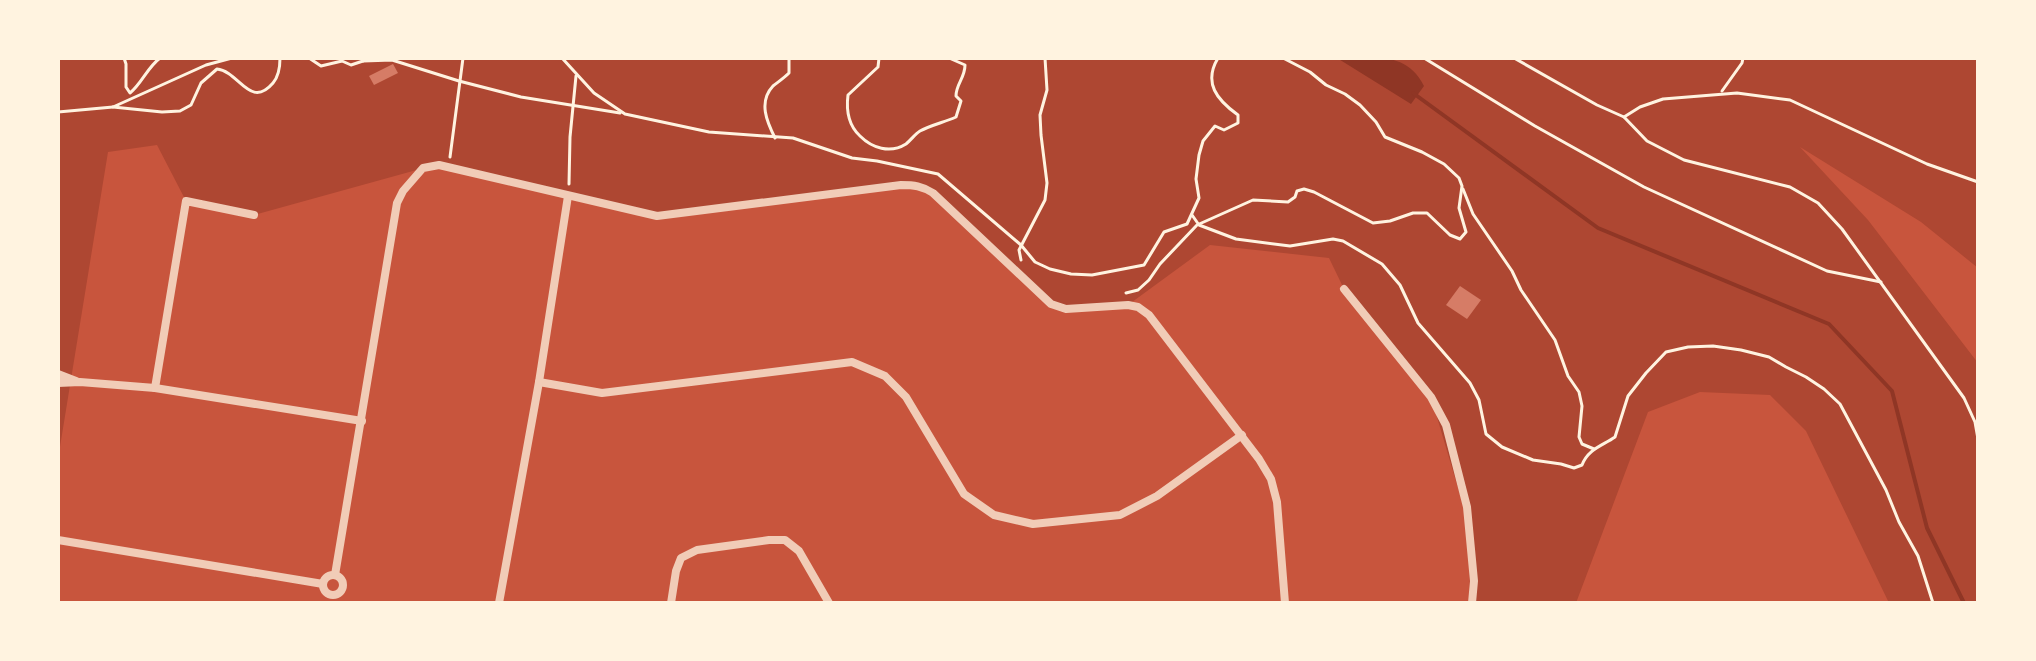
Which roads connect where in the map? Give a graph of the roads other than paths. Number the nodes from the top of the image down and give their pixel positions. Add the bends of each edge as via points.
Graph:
1 (568, 196) junction
2 (254, 215) dead end
3 (1344, 289) dead end
4 (58, 374) edge
5 (80, 382) junction
6 (539, 382) junction
7 (58, 383) edge
8 (155, 388) junction
9 (362, 421) junction
10 (1242, 435) junction
11 (58, 540) edge
12 (335, 575) junction
13 (323, 584) junction
14 (330, 599) edge
15 (499, 603) edge
16 (671, 603) edge
17 (829, 603) edge
18 (1285, 603) edge
19 (1472, 603) edge

1 - 6 street
1 - 9 street via 449,166 423,168 397,203
1 - 10 street via 657,216 901,185 923,187 1051,304 1066,309 1128,305 1143,310
2 - 8 street via 186,201
3 - 19 street via 1431,397 1446,425 1467,507
4 - 5 street
5 - 7 street
5 - 8 street
6 - 10 street via 602,393 852,362 885,376 906,397 964,494 994,515 1033,524 1120,515 1157,496
6 - 15 street
8 - 9 street
9 - 12 street
10 - 18 street via 1274,489
11 - 13 street
12 - 13 street
12 - 14 street via 343,587
13 - 14 street
16 - 17 street via 681,558 697,550 785,540 799,551

